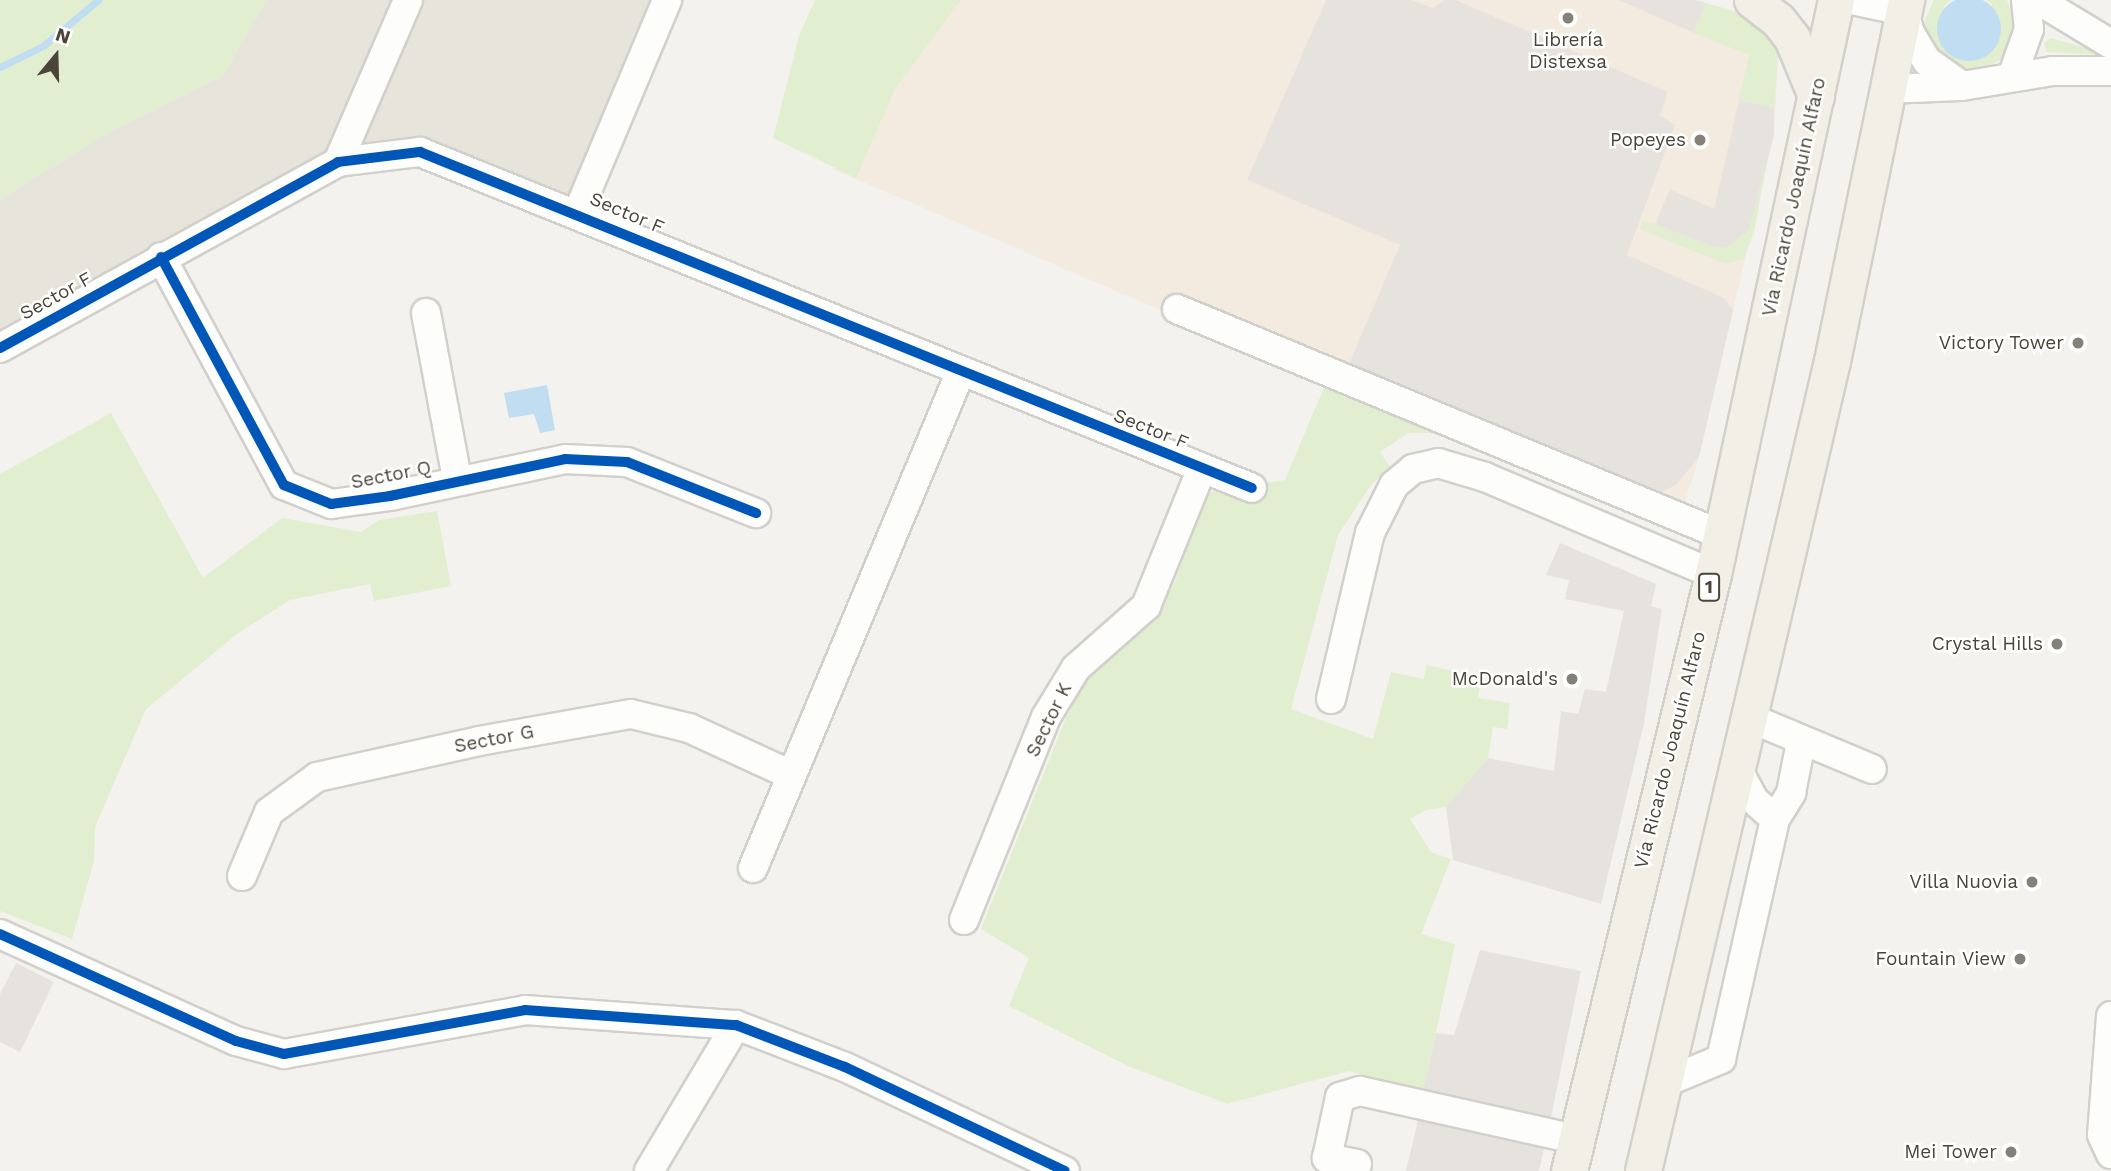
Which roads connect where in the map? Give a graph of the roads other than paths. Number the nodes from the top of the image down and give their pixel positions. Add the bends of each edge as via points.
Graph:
1 (408, 0) edge
2 (667, 0) edge
3 (1752, 0) edge
4 (1836, 0) edge
5 (1852, 0) edge
6 (2026, 0) edge
7 (2038, 0) edge
8 (1908, 4) edge
9 (2111, 44) edge
10 (2111, 71) edge
11 (2012, 77) junction
12 (1962, 86) junction
13 (1886, 89) junction
14 (1816, 96) junction
15 (338, 162) junction
16 (578, 212) junction
17 (161, 257) junction
18 (1178, 309) dead end
19 (426, 313) dead end
20 (0, 348) edge
21 (961, 371) junction
22 (1202, 468) junction
23 (457, 479) junction
24 (1252, 488) dead end
25 (756, 513) dead end
26 (1721, 535) junction
27 (1713, 574) junction
28 (1331, 699) dead end
29 (1750, 718) junction
30 (1801, 742) junction
31 (1872, 769) dead end
32 (1738, 770) junction
33 (791, 775) junction
34 (1775, 819) junction
35 (753, 868) dead end
36 (242, 876) dead end
37 (964, 920) dead end
38 (0, 934) edge
39 (2111, 1016) edge
40 (736, 1025) junction
41 (2111, 1029) edge
42 (1664, 1083) junction
43 (2111, 1154) edge
44 (1572, 1155) edge
45 (1357, 1164) dead end
46 (1062, 1170) edge
47 (649, 1171) edge
48 (1643, 1171) edge

1 - 15 street
2 - 16 street
3 - 14 main road via 1778,20 1791,38
4 - 14 main road, Vía Ricardo Joaquín Alfaro / 1
5 - 8 street
6 - 11 street via 2029,29
7 - 9 street
8 - 12 street via 1910,33 1927,61
8 - 13 main road
10 - 11 street via 2053,71
11 - 12 street
12 - 13 street
13 - 29 main road via 1832,361
14 - 26 main road, Vía Ricardo Joaquín Alfaro / 1
15 - 16 street, Sector F via 420,152
15 - 17 street, Sector F
16 - 21 street, Sector F
17 - 20 street, Sector F
17 - 23 street, Sector Q via 284,485 331,504 390,496
18 - 26 street
19 - 23 street
21 - 22 street, Sector F
21 - 33 street
22 - 24 street, Sector F
22 - 37 street, Sector K via 1146,606 1076,667 1046,717
23 - 25 street, Sector Q via 565,459 627,462
26 - 27 main road, Vía Ricardo Joaquín Alfaro / 1
27 - 28 street via 1485,477 1438,463 1413,469 1394,485 1370,533
27 - 44 main road, Vía Ricardo Joaquín Alfaro / 1
29 - 30 street
29 - 32 main road
30 - 31 street
30 - 34 street via 1791,793
32 - 34 street via 1754,800
32 - 42 main road
33 - 35 street
33 - 36 street, Sector G via 689,728 631,714 479,741 317,777 269,812
34 - 42 street via 1721,1059
38 - 40 street via 236,1041 284,1054 525,1010
39 - 41 street
40 - 46 street via 845,1067
40 - 47 street
41 - 43 street via 2102,1135
42 - 48 main road
44 - 45 street via 1360,1091 1340,1097 1327,1158

